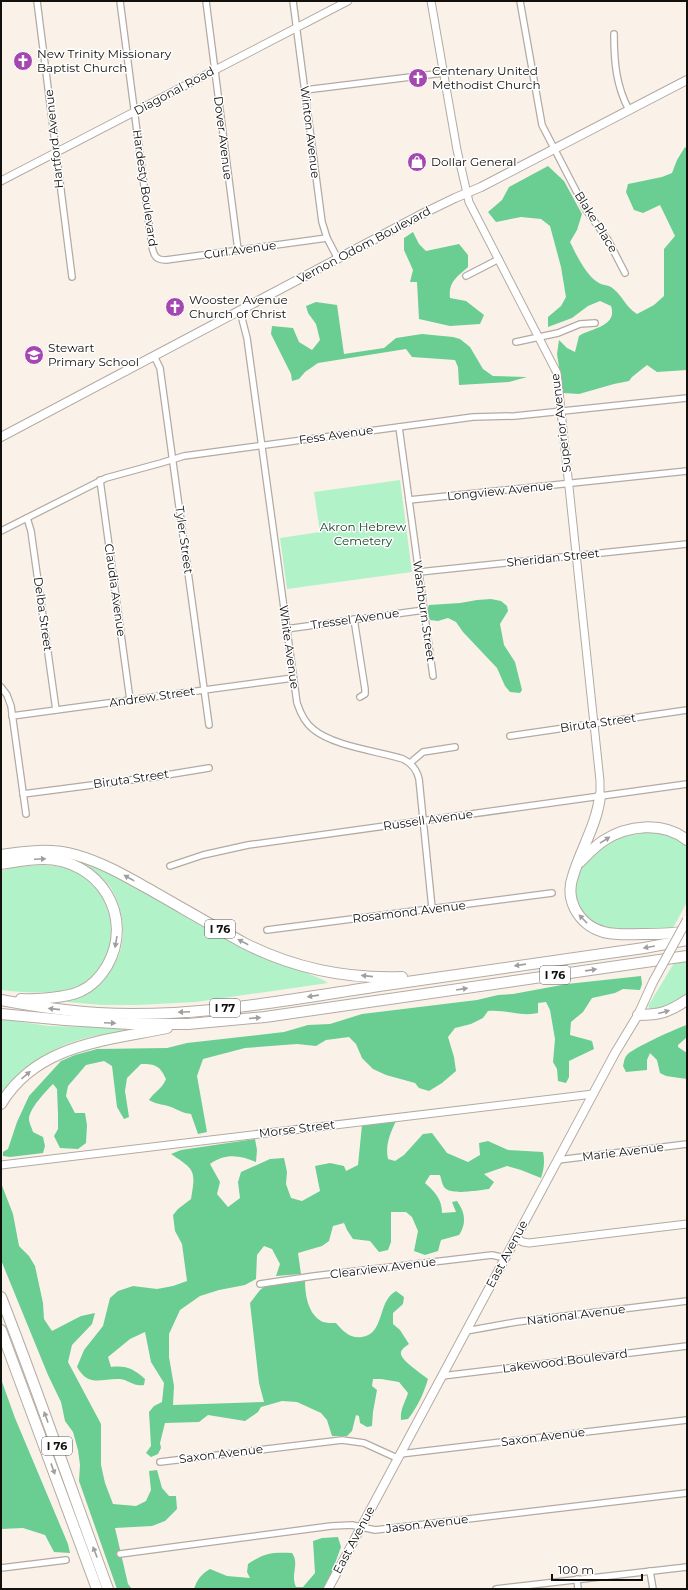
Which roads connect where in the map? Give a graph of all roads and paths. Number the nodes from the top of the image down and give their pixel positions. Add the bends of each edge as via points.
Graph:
1 (37, 1) edge
2 (120, 1) edge
3 (206, 1) edge
4 (293, 1) edge
5 (348, 1) edge
6 (431, 1) edge
7 (520, 1) edge
8 (296, 28) junction
9 (614, 34) dead end
10 (215, 70) junction
11 (443, 73) junction
12 (687, 80) edge
13 (305, 90) junction
14 (629, 110) junction
15 (134, 112) junction
16 (554, 149) junction
17 (56, 152) junction
18 (1, 181) edge
19 (466, 194) junction
20 (327, 238) junction
21 (238, 250) junction
22 (155, 256) joint
23 (338, 259) junction
24 (499, 259) junction
25 (625, 273) dead end
26 (466, 276) dead end
27 (72, 277) dead end
28 (240, 311) junction
29 (595, 323) dead end
30 (539, 336) junction
31 (516, 342) dead end
32 (154, 356) junction
33 (687, 398) edge
34 (561, 411) junction
35 (399, 427) junction
36 (1, 437) edge
37 (261, 445) junction
38 (172, 460) junction
39 (687, 471) edge
40 (100, 480) junction
41 (569, 483) junction
42 (409, 500) junction
43 (27, 518) junction
44 (1, 531) edge
45 (687, 544) edge
46 (576, 555) junction
47 (419, 572) junction
48 (424, 610) junction
49 (354, 619) junction
50 (286, 629) junction
51 (433, 676) dead end
52 (293, 678) junction
53 (1, 687) edge
54 (204, 690) junction
55 (360, 697) dead end
56 (130, 700) junction
57 (56, 710) junction
58 (687, 710) edge
59 (12, 716) junction
60 (594, 724) junction
61 (209, 725) dead end
62 (510, 736) dead end
63 (455, 746) dead end
64 (410, 763) junction
65 (209, 768) dead end
66 (687, 784) edge
67 (23, 794) junction
68 (600, 796) junction
69 (26, 814) dead end
70 (423, 821) junction
71 (687, 840) edge
72 (1, 855) edge
73 (1, 864) edge
74 (170, 866) dead end
75 (576, 866) junction
76 (552, 893) dead end
77 (432, 908) junction
78 (687, 920) edge
79 (267, 930) dead end
80 (687, 931) edge
81 (687, 940) edge
82 (687, 956) edge
83 (448, 976) junction
84 (1, 996) edge
85 (1, 1000) edge
86 (687, 1000) edge
87 (1, 1014) edge
88 (638, 1015) junction
89 (188, 1024) junction
90 (593, 1094) junction
91 (1, 1104) edge
92 (687, 1144) edge
93 (558, 1160) junction
94 (1, 1165) edge
95 (687, 1224) edge
96 (516, 1238) junction
97 (505, 1258) junction
98 (260, 1284) dead end
99 (2, 1299) edge
100 (687, 1301) edge
101 (1, 1330) edge
102 (466, 1330) junction
103 (1, 1333) edge
104 (687, 1346) edge
105 (10, 1354) junction
106 (442, 1376) junction
107 (687, 1420) edge
108 (399, 1456) junction
109 (160, 1462) dead end
110 (687, 1493) edge
111 (361, 1527) junction
112 (120, 1554) dead end
113 (66, 1560) dead end
114 (687, 1566) edge
115 (1, 1568) edge
116 (650, 1571) junction
117 (577, 1579) junction
118 (505, 1588) edge
119 (97, 1589) edge
120 (108, 1589) edge
121 (328, 1589) edge
122 (496, 1589) edge
123 (578, 1589) edge
124 (653, 1589) edge

1 - 17 street, Hartford Avenue
2 - 15 street, Hardesty Boulevard
3 - 10 street, Dover Avenue
4 - 8 street, Winton Avenue
5 - 8 street, Diagonal Road
6 - 11 street, Superior Avenue
7 - 16 street, Blake Place via 542,125
8 - 10 street, Diagonal Road
8 - 13 street, Winton Avenue
9 - 14 street via 618,84
10 - 15 street, Diagonal Road
10 - 21 street, Dover Avenue
11 - 13 street
11 - 19 street, Superior Avenue
12 - 14 main road, Vernon Odom Boulevard
13 - 20 street, Winton Avenue via 322,222
14 - 16 main road, Vernon Odom Boulevard
15 - 17 street, Diagonal Road
15 - 22 street, Hardesty Boulevard
16 - 19 main road, Vernon Odom Boulevard
16 - 25 street, Blake Place via 586,210 608,240
17 - 18 street, Diagonal Road
17 - 27 street, Hartford Avenue
19 - 23 main road, Vernon Odom Boulevard via 424,213
19 - 24 street, Superior Avenue
20 - 21 street, Curl Avenue
20 - 23 street, Winton Avenue
21 - 22 street, Curl Avenue via 166,260 160,260
23 - 28 main road, Vernon Odom Boulevard
24 - 26 street
24 - 30 street, Superior Avenue
28 - 32 main road, Vernon Odom Boulevard
28 - 37 street, White Avenue via 247,338
29 - 30 street via 580,324 558,333
30 - 31 street
30 - 34 street, Superior Avenue via 557,373
32 - 36 main road, Vernon Odom Boulevard
32 - 38 street, Tyler Street via 160,368
33 - 34 street, Fess Avenue
34 - 35 street, Fess Avenue via 473,417
34 - 41 street, Superior Avenue
35 - 37 street, Fess Avenue
35 - 42 street, Washburn Street
37 - 38 street, Fess Avenue
37 - 50 street, White Avenue
38 - 40 street, Fess Avenue
38 - 54 street, Tyler Street
39 - 41 street, Longview Avenue
40 - 43 street, Fess Avenue
40 - 56 street, Claudia Avenue
41 - 42 street, Longview Avenue
41 - 46 street, Superior Avenue
42 - 47 street, Washburn Street
43 - 44 street, Fess Avenue
43 - 57 street, Delba Street via 31,531
45 - 46 street, Sheridan Street
46 - 47 street, Sheridan Street
46 - 60 street, Superior Avenue
47 - 48 street, Washburn Street
48 - 49 street, Tressel Avenue
48 - 51 street, Washburn Street
49 - 50 street, Tressel Avenue
49 - 55 street via 365,689 365,694
50 - 52 street, White Avenue
52 - 54 street, Andrew Street
52 - 64 street, White Avenue via 299,709 312,729 330,740 397,757
53 - 59 street via 10,701
54 - 56 street, Andrew Street
54 - 61 street, Tyler Street
56 - 57 street, Andrew Street
57 - 59 street, Andrew Street
58 - 60 street, Biruta Street
59 - 67 street
60 - 62 street, Biruta Street
60 - 68 street, Superior Avenue
63 - 64 street via 423,752
64 - 70 street via 419,779
65 - 67 street, Biruta Street
66 - 68 street, Russell Avenue
67 - 69 street
68 - 70 street, Russell Avenue
68 - 75 highway via 598,812
70 - 74 street, Russell Avenue via 248,845 203,855
70 - 77 street
75 -> 71 highway via 602,842 632,829 667,830
83 -> 72 highway, I 76 via 382,978 331,973 301,965 245,943 98,862 76,855 44,850
73 -> 84 highway via 44,859 75,866 96,880 104,889 114,910 117,930 115,950 105,968 91,985 81,991 60,997 27,1000
80 -> 75 highway via 673,934 617,935 594,929 578,915 572,899 571,884
76 - 77 street, Rosamond Avenue
77 - 79 street, Rosamond Avenue
78 - 88 main road, East Avenue, bridge
81 -> 83 highway, I 76
89 -> 82 highway, I 76 via 265,1017
83 -> 85 highway, I 77 via 248,1005 162,1013 98,1014
88 -> 86 highway via 662,1014
87 -> 89 highway via 130,1024
88 - 90 main road, East Avenue
91 -> 89 highway, I 76 via 27,1074 68,1050 88,1043
90 - 93 main road, East Avenue
90 - 94 street, Morse Street
92 - 93 street, Marie Avenue
93 - 96 main road, East Avenue
95 - 96 street via 529,1243
96 - 97 main road, East Avenue
97 - 98 street, Clearview Avenue via 492,1255
97 - 102 main road, East Avenue
120 -> 99 highway, I 76
100 - 102 street, National Avenue
101 - 105 highway, I 76
102 - 106 main road, East Avenue
103 - 105 highway
104 - 106 street, Lakewood Boulevard
105 -> 119 highway, I 76
106 - 108 main road, East Avenue
107 - 108 street, Saxon Avenue
108 - 109 street, Saxon Avenue via 364,1443 342,1440
108 - 111 main road, East Avenue
110 - 111 street, Jason Avenue via 375,1530
111 - 112 street, Jason Avenue via 331,1526
111 - 121 main road, East Avenue
113 - 115 street
114 - 116 street
116 - 117 street
116 - 124 street
117 - 118 street
117 - 123 street
118 - 122 street

